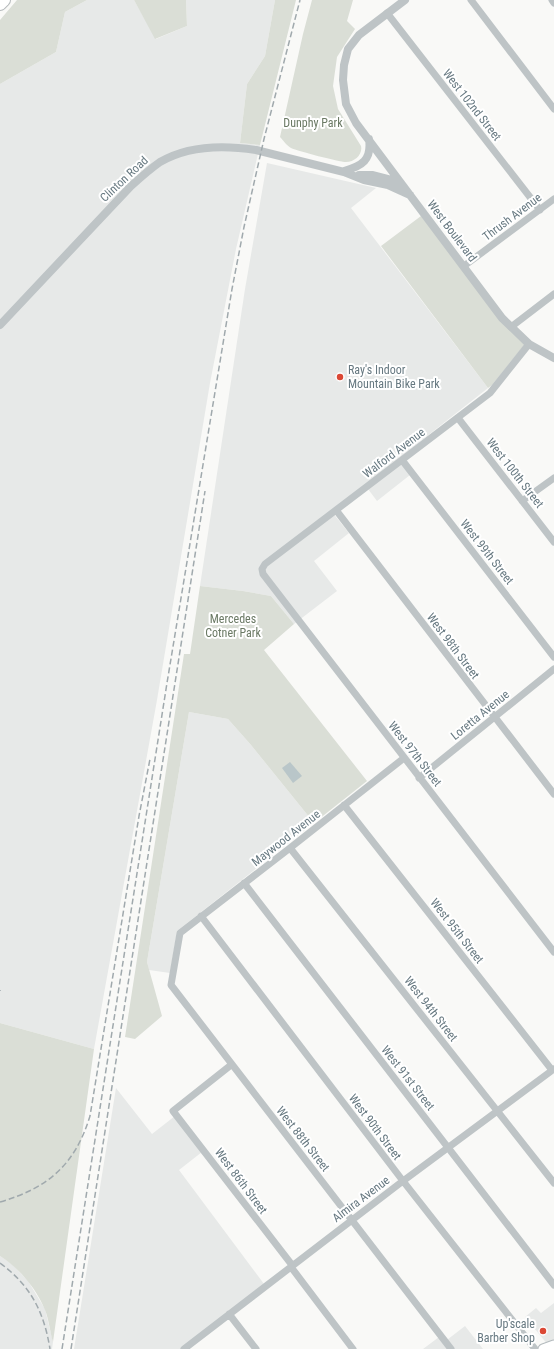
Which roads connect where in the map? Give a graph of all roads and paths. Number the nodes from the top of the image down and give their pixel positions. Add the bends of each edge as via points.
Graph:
1 (4, 0) edge
2 (404, 0) edge
3 (471, 0) edge
4 (552, 0) edge
5 (554, 3) edge
6 (0, 4) edge
7 (388, 13) junction
8 (554, 109) edge
9 (369, 139) junction
10 (344, 172) junction
11 (389, 182) junction
12 (401, 182) junction
13 (410, 195) junction
14 (554, 199) edge
15 (540, 210) junction
16 (464, 266) junction
17 (554, 294) edge
18 (0, 325) edge
19 (510, 327) junction
20 (529, 344) junction
21 (554, 358) edge
22 (458, 418) junction
23 (402, 460) junction
24 (554, 478) edge
25 (522, 501) junction
26 (336, 510) junction
27 (554, 542) edge
28 (262, 569) joint
29 (554, 657) edge
30 (554, 669) edge
31 (493, 717) junction
32 (404, 758) junction
33 (419, 778) junction
34 (554, 794) edge
35 (344, 805) junction
36 (290, 848) junction
37 (244, 883) junction
38 (200, 916) junction
39 (180, 933) joint
40 (554, 952) edge
41 (231, 1064) junction
42 (553, 1069) edge
43 (497, 1111) junction
44 (448, 1148) junction
45 (403, 1181) junction
46 (554, 1183) edge
47 (351, 1220) junction
48 (291, 1266) junction
49 (554, 1285) edge
50 (229, 1314) junction
51 (554, 1345) edge
52 (184, 1349) edge
53 (256, 1349) edge
54 (354, 1349) edge
55 (451, 1349) edge
56 (535, 1349) edge
57 (543, 1349) edge

1 - 6 highway
2 - 7 street, West Boulevard
3 - 8 street
4 - 5 street
7 - 9 street, West Boulevard via 359,35 348,49 344,65 342,80 346,104 356,123
7 - 15 street, West 102nd Street
9 - 10 street via 369,153 363,163
9 - 12 street, West Boulevard
10 - 11 street, Clinton Road via 373,175
10 - 18 street, Clinton Road via 243,148 213,147 181,152 160,162 132,186
11 - 12 street, Clinton Road
11 - 13 street, Clinton Road
12 - 13 street, West Boulevard
13 - 16 street, West Boulevard
14 - 15 street, Thrush Avenue
15 - 16 street, Thrush Avenue
16 - 19 street, West Boulevard
17 - 19 street
19 - 20 street, West Boulevard
20 - 21 street, West Boulevard
20 - 22 street, Walford Avenue via 490,393
22 - 23 street, Walford Avenue
22 - 25 street, West 100th Street
23 - 26 street, Walford Avenue
23 - 29 street, West 99th Street
24 - 25 street
25 - 27 street, West 100th Street
26 - 28 street, Walford Avenue via 265,564
26 - 31 street, West 98th Street
28 - 32 street, West 97th Street via 263,574
30 - 31 street, Loretta Avenue
31 - 33 street, Loretta Avenue
31 - 34 street, West 98th Street
32 - 33 street, West 97th Street
32 - 35 street, Maywood Avenue
33 - 40 street, West 97th Street
35 - 36 street, Maywood Avenue
35 - 42 street, West 95th Street
36 - 37 street, Maywood Avenue
36 - 43 street, West 94th Street
37 - 38 street, Maywood Avenue
37 - 44 street, West 91st Street
38 - 39 street, Maywood Avenue
38 - 45 street, West 90th Street
39 - 41 street, West 88th Street via 171,985
41 - 47 street, West 88th Street
41 - 48 street, West 86th Street via 173,1110
42 - 43 street, Almira Avenue
43 - 44 street, Almira Avenue
43 - 46 street, West 94th Street
44 - 45 street, Almira Avenue
44 - 49 street, West 91st Street
45 - 47 street, Almira Avenue
45 - 56 street, West 90th Street
47 - 48 street, Almira Avenue
47 - 55 street, West 88th Street
48 - 50 street, Almira Avenue
48 - 54 street, West 86th Street
50 - 52 street, Almira Avenue
50 - 53 street
51 - 57 main road

